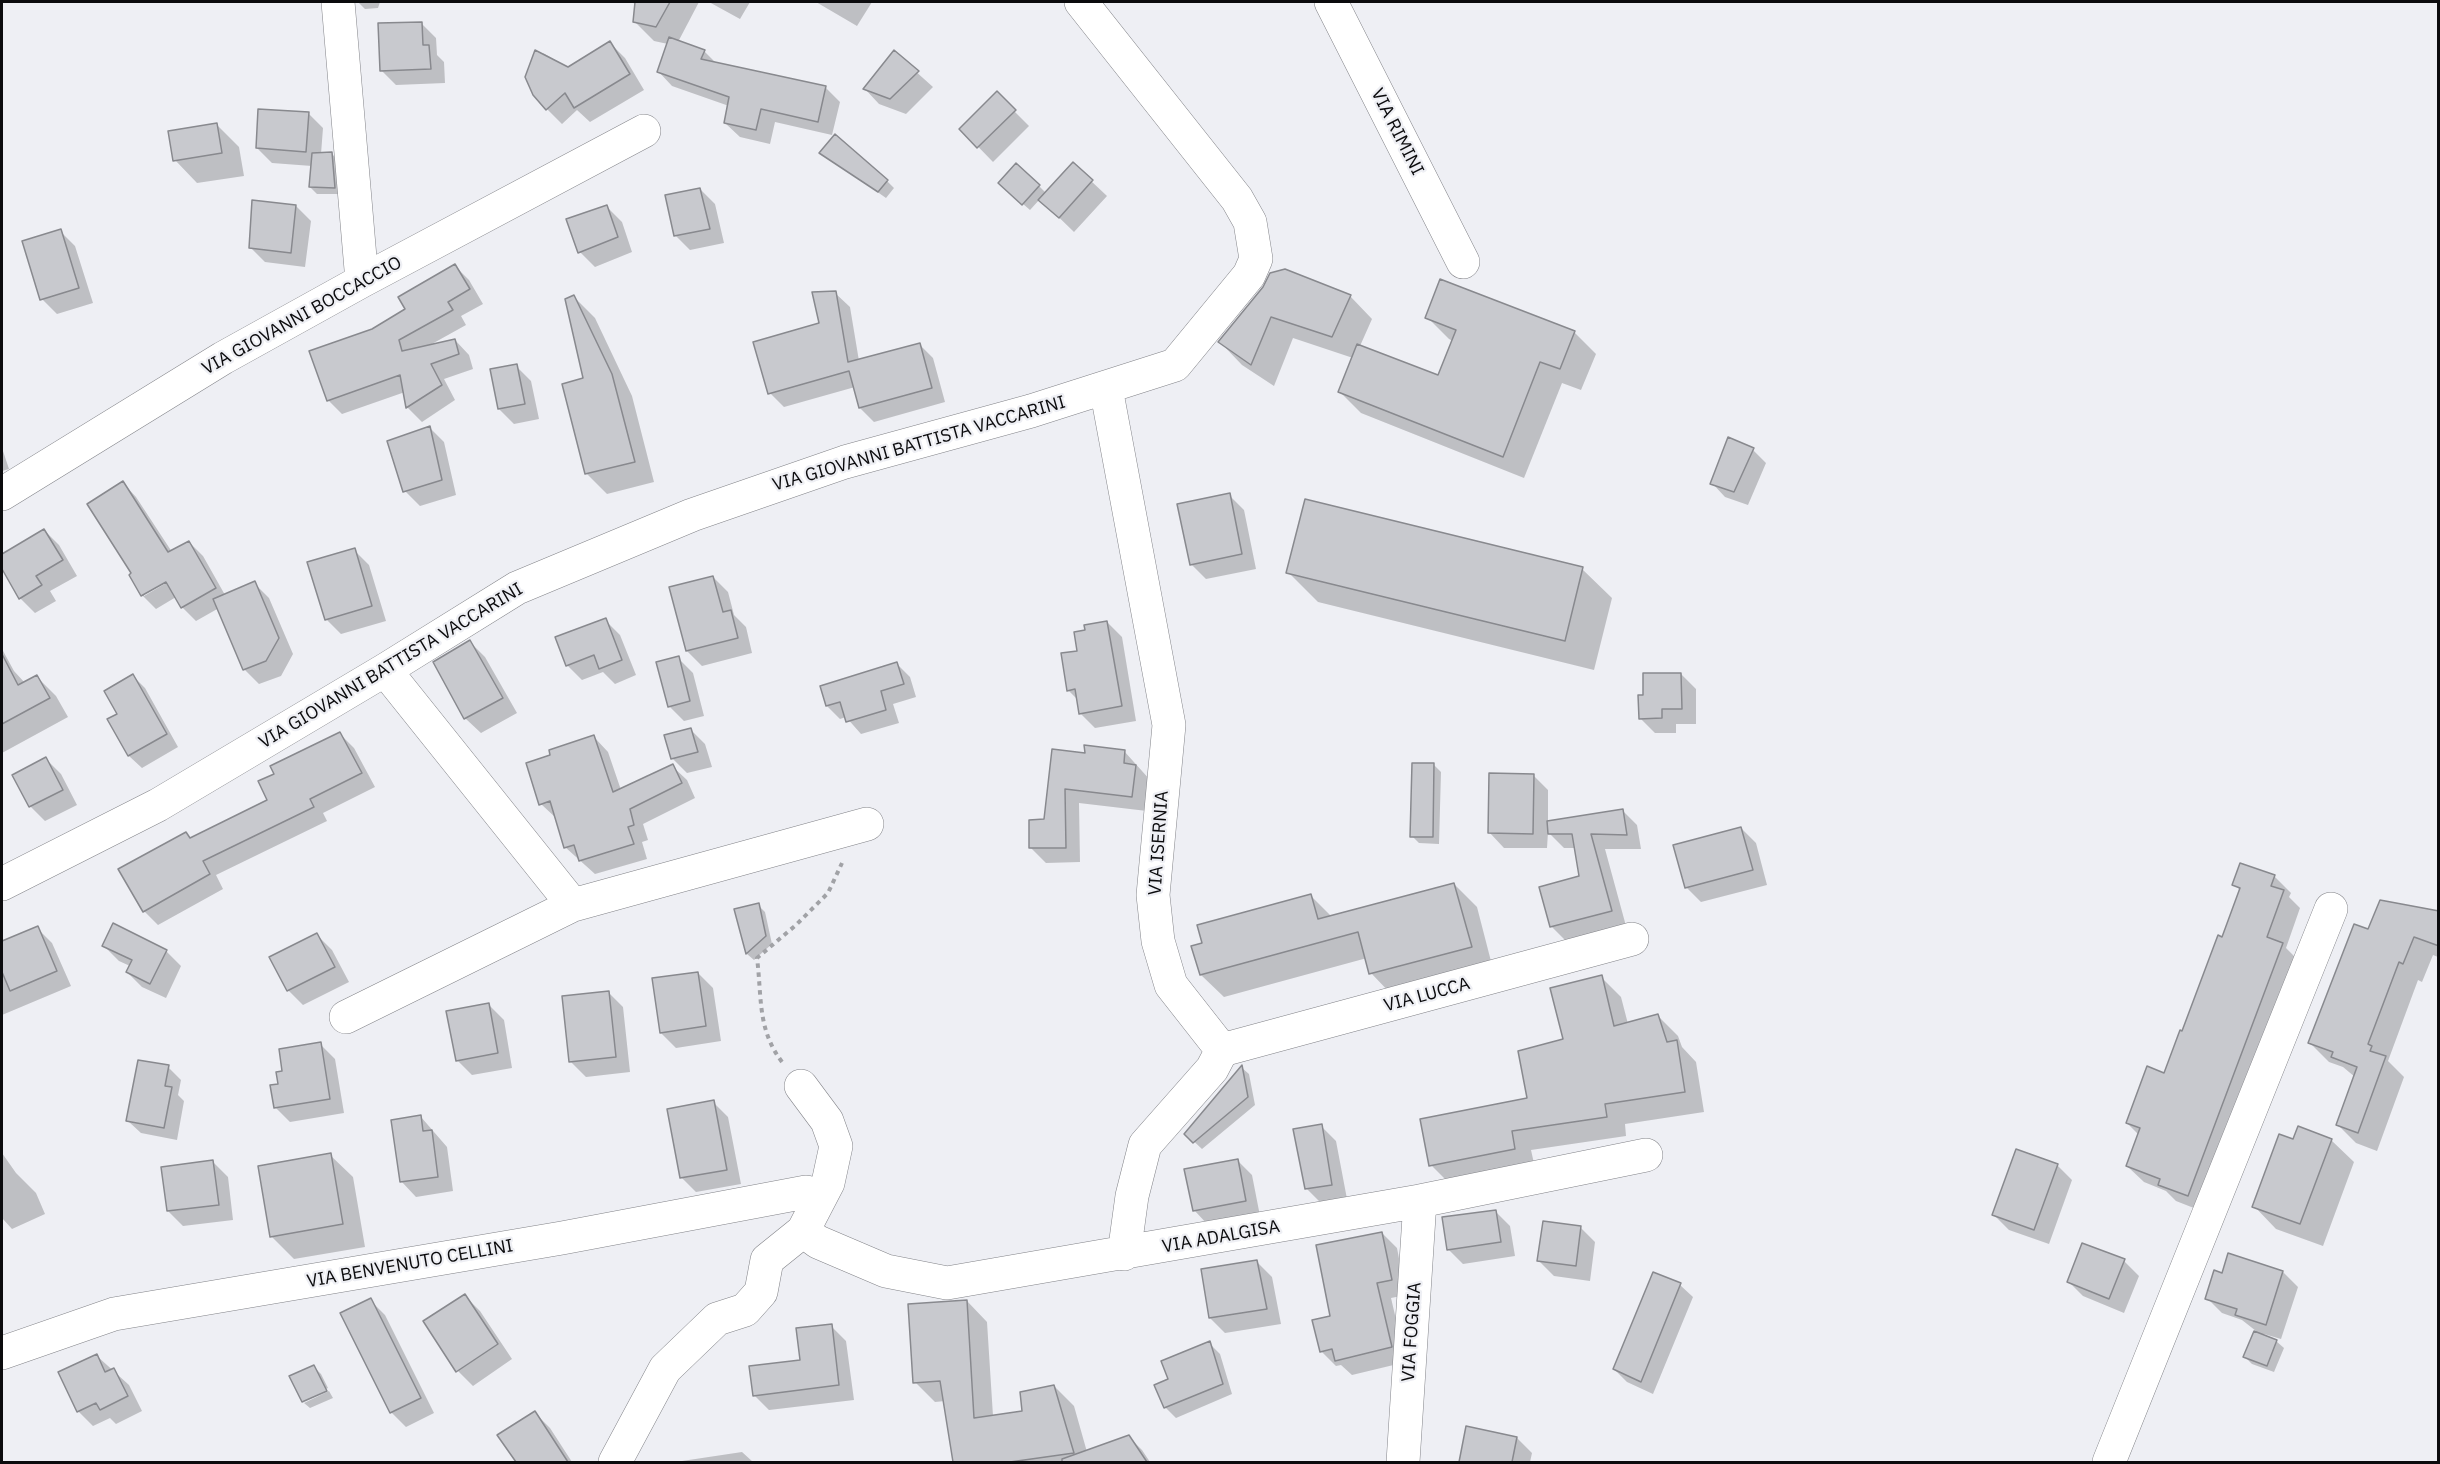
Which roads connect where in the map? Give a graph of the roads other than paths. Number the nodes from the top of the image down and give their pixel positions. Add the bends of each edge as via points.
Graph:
1 (338, 2) edge
2 (1081, 2) edge
3 (1331, 2) edge
4 (644, 131) dead end
5 (1463, 262) dead end
6 (362, 281) junction
7 (1106, 388) junction
8 (2, 494) edge
9 (385, 670) junction
10 (867, 824) road end
11 (2, 884) edge
12 (573, 905) junction
13 (2331, 909) dead end
14 (1632, 939) dead end
15 (346, 1017) dead end
16 (1222, 1050) junction
17 (801, 1086) road end
18 (1646, 1155) dead end
19 (822, 1196) junction
20 (1420, 1201) junction
21 (803, 1231) junction
22 (1124, 1254) junction
23 (2, 1353) edge
24 (615, 1462) edge
25 (1403, 1462) edge
26 (2109, 1462) edge

1 - 6 street
2 - 7 street, VIA GIOVANNI BATTISTA VACCARINI via 1237,199 1250,222 1256,259 1249,275 1175,365
3 - 5 street, VIA RIMINI
4 - 6 street, VIA GIOVANNI BOCCACCIO
6 - 8 street, VIA GIOVANNI BOCCACCIO via 223,358
7 - 9 street, VIA GIOVANNI BATTISTA VACCARINI via 845,462 692,515 517,588
7 - 16 street, VIA ISERNIA via 1169,725 1153,895 1158,941 1171,985
9 - 11 street, VIA GIOVANNI BATTISTA VACCARINI via 158,805
9 - 12 street
10 - 12 street
12 - 15 street
13 - 26 street
14 - 16 street, VIA LUCCA
16 - 22 street via 1212,1069 1145,1145 1132,1196
17 - 19 street via 827,1121 836,1146
18 - 20 street, VIA ADALGISA
19 - 21 street
19 - 23 street, VIA BENVENUTO CELLINI via 806,1192 114,1314
20 - 22 street, VIA ADALGISA
20 - 25 street, VIA FOGGIA
21 - 22 street, VIA ADALGISA via 818,1242 886,1271 947,1283
21 - 24 street via 767,1260 761,1292 745,1310 717,1319 665,1370

